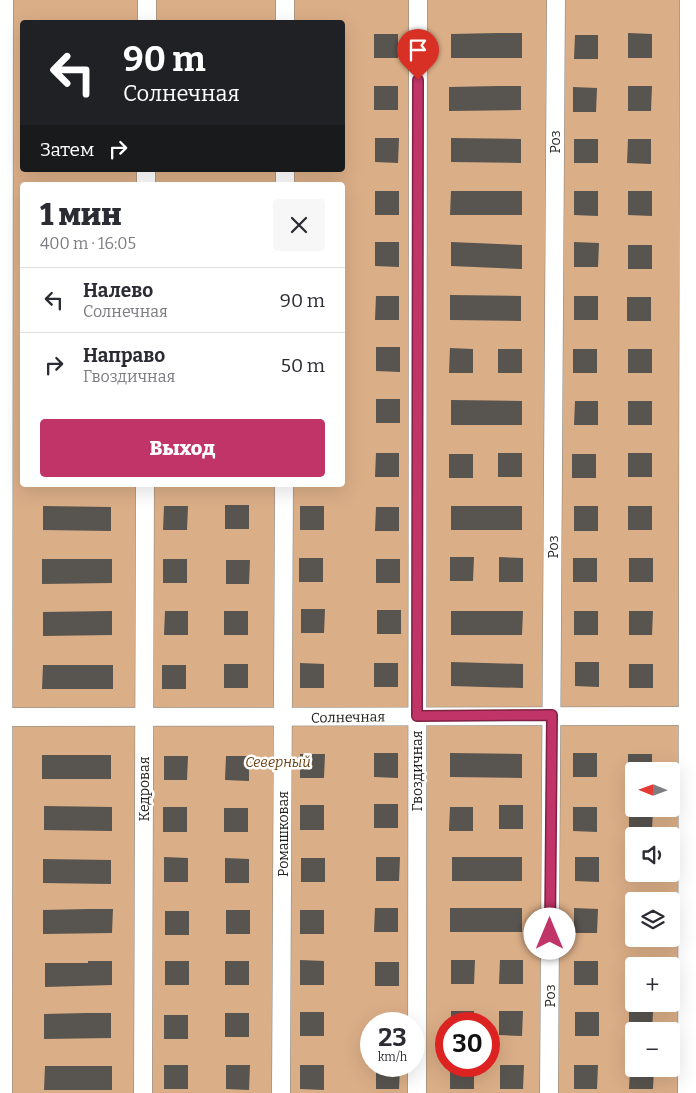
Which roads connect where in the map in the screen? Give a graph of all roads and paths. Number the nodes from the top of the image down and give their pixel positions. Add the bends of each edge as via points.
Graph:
1 (4, 0) edge
2 (147, 0) edge
3 (285, 0) edge
4 (418, 0) edge
5 (556, 0) edge
6 (688, 0) edge
7 (147, 20) edge
8 (285, 20) edge
9 (145, 487) edge
10 (284, 487) edge
11 (552, 715) junction
12 (417, 716) junction
13 (692, 716) edge
14 (2, 717) edge
15 (144, 717) junction
16 (284, 718) junction
17 (3, 1093) edge
18 (143, 1093) edge
19 (282, 1093) edge
20 (417, 1093) edge
21 (549, 1093) edge
22 (687, 1093) edge

1 - 14 street
2 - 7 street
3 - 8 street
4 - 12 street, Гвоздичная
5 - 11 street, Роз
6 - 13 street
9 - 15 street, Кедровая
10 - 16 street, Ромашковая
11 - 12 street, Солнечная
11 - 13 street, Солнечная
11 - 21 street, Роз
12 - 16 street, Солнечная
12 - 20 street, Гвоздичная
13 - 22 street
14 - 15 street, Солнечная
14 - 17 street
15 - 16 street, Солнечная
15 - 18 street, Кедровая
16 - 19 street, Ромашковая

